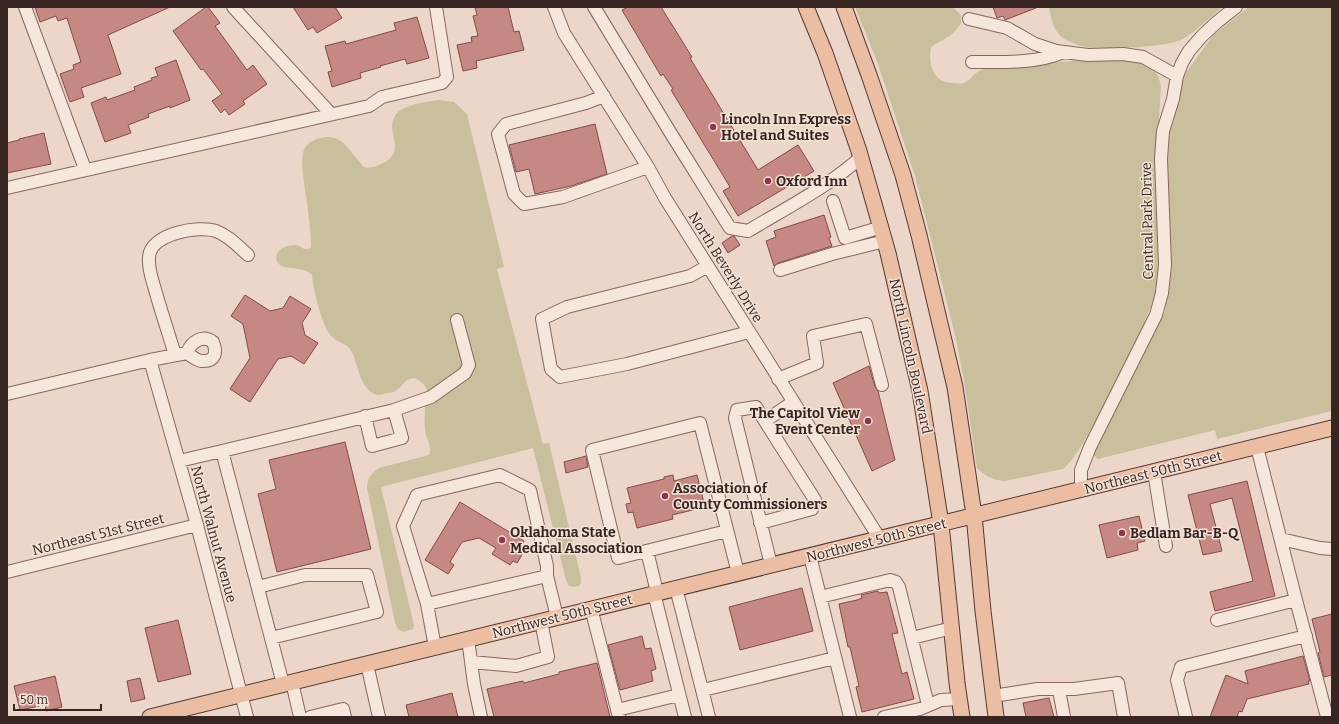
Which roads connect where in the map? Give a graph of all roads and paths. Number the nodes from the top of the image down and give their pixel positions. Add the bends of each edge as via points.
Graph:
1 (25, 7) edge
2 (233, 7) edge
3 (436, 7) edge
4 (554, 7) edge
5 (806, 7) edge
6 (844, 7) edge
7 (1236, 7) edge
8 (596, 8) edge
9 (969, 19) dead end
10 (1064, 52) junction
11 (972, 62) dead end
12 (1177, 76) junction
13 (604, 96) junction
14 (331, 114) junction
15 (861, 157) junction
16 (648, 168) junction
17 (85, 170) junction
18 (7, 188) edge
19 (833, 201) dead end
20 (883, 234) junction
21 (248, 255) dead end
22 (708, 266) junction
23 (780, 270) dead end
24 (457, 320) dead end
25 (749, 332) junction
26 (150, 360) junction
27 (778, 378) junction
28 (882, 385) dead end
29 (7, 394) edge
30 (793, 402) junction
31 (394, 410) junction
32 (365, 416) junction
33 (765, 421) junction
34 (1332, 428) edge
35 (1257, 447) junction
36 (222, 451) junction
37 (179, 461) junction
38 (1154, 472) junction
39 (1081, 489) junction
40 (974, 515) junction
41 (760, 523) junction
42 (941, 524) junction
43 (197, 525) junction
44 (727, 531) junction
45 (880, 539) junction
46 (1281, 539) junction
47 (1166, 546) dead end
48 (1332, 550) edge
49 (647, 551) junction
50 (810, 556) junction
51 (771, 566) junction
52 (7, 572) edge
53 (738, 573) junction
54 (547, 576) junction
55 (258, 587) junction
56 (676, 588) junction
57 (656, 593) junction
58 (820, 597) junction
59 (1296, 600) junction
60 (427, 604) junction
61 (592, 608) junction
62 (557, 617) junction
63 (1217, 620) dead end
64 (541, 621) junction
65 (952, 628) junction
66 (1306, 636) junction
67 (271, 638) junction
68 (912, 638) junction
69 (468, 639) junction
70 (435, 647) junction
71 (835, 658) junction
72 (471, 662) junction
73 (367, 664) junction
74 (287, 683) junction
75 (703, 690) junction
76 (1059, 690) junction
77 (242, 694) junction
78 (680, 695) junction
79 (993, 696) junction
80 (959, 699) junction
81 (928, 706) junction
82 (618, 714) edge
83 (150, 717) edge
84 (247, 717) edge
85 (300, 717) edge
86 (310, 717) edge
87 (344, 717) edge
88 (379, 717) edge
89 (481, 717) edge
90 (685, 717) edge
91 (710, 717) edge
92 (849, 717) edge
93 (884, 717) edge
94 (962, 717) edge
95 (996, 717) edge
96 (1064, 717) edge
97 (1124, 717) edge
98 (1186, 717) edge
99 (1328, 717) edge

1 - 17 street
2 - 14 street
3 - 14 street via 447,77 442,84 382,98 369,106
4 - 13 street, North Beverly Drive via 564,33
5 - 15 main road, North Lincoln Boulevard via 825,53
6 - 40 main road via 903,175 919,235 955,387
7 - 12 street, Central Park Drive via 1216,22 1189,51
8 - 15 street via 730,228 748,231 821,188
9 - 10 street via 1007,28 1035,44
10 - 11 street via 1050,58 1013,62
10 - 12 street via 1143,57
12 - 39 street, Central Park Drive via 1164,131 1161,160 1165,265 1162,293 1156,315 1080,470
13 - 16 street, North Beverly Drive
13 - 16 street via 586,104 506,124 498,134 514,194 524,204 563,197
14 - 17 street
15 - 20 main road, North Lincoln Boulevard
16 - 22 street, North Beverly Drive
17 - 18 street
19 - 20 street via 845,238
20 - 23 street via 832,254
20 - 42 main road, North Lincoln Boulevard via 920,391
21 - 26 street via 228,237 216,231 201,229 182,231 153,245 148,256 150,273 181,354
22 - 25 street, North Beverly Drive
22 - 25 street via 690,276 567,307 542,319 551,369 560,377 568,376 627,364
24 - 31 street via 469,365 465,373 431,397
25 - 27 street, North Beverly Drive
26 - 29 street
26 - 37 street, North Walnut Avenue
27 - 28 street via 817,362 813,336 866,324
27 - 30 street, North Beverly Drive
30 - 33 street
30 - 45 street, North Beverly Drive
31 - 32 street
31 - 32 street via 402,438 372,446
32 - 36 street
33 - 41 street via 756,407 737,410 735,418
33 - 41 street via 815,500 812,509
34 - 35 main road, Northeast 50th Street
35 - 38 main road, Northeast 50th Street
35 - 46 street
36 - 37 street
36 - 55 street
37 - 43 street, North Walnut Avenue
38 - 39 main road, Northeast 50th Street
38 - 47 street
39 - 40 main road, Northeast 50th Street
40 - 42 main road, Northwest 50th Street
40 - 79 main road
41 - 51 street
42 - 45 main road, Northwest 50th Street
42 - 65 main road, North Lincoln Boulevard
43 - 52 street, Northeast 51st Street
43 - 77 street, North Walnut Avenue
44 - 49 street
44 - 49 street via 700,423 592,450 618,558
44 - 53 street
45 - 50 main road, Northwest 50th Street
46 - 48 street
46 - 59 street
49 - 57 street
50 - 51 main road, Northwest 50th Street
50 - 58 street
51 - 53 main road, Northwest 50th Street
53 - 56 main road, Northwest 50th Street
54 - 60 street
54 - 60 street via 530,490 500,474 417,495 403,526
54 - 62 street
55 - 67 street
55 - 67 street via 305,575 367,575 377,612
56 - 57 main road, Northwest 50th Street
56 - 75 street
57 - 61 main road, Northwest 50th Street
57 - 78 street
58 - 68 street via 890,580 896,582
58 - 71 street
59 - 63 street
59 - 66 street
60 - 70 street
61 - 62 main road, Northwest 50th Street
61 - 82 street
62 - 64 main road, Northwest 50th Street
64 - 69 main road, Northwest 50th Street
64 - 72 street via 548,657 516,666
65 - 68 street
65 - 80 main road, North Lincoln Boulevard
66 - 98 street via 1181,667 1176,680
66 - 99 street
67 - 74 street
68 - 81 street
69 - 70 main road, Northwest 50th Street
69 - 72 street
70 - 73 main road, Northwest 50th Street
71 - 75 street
71 - 92 street
72 - 89 street
73 - 74 main road, Northwest 50th Street
73 - 88 street
74 - 77 main road, Northwest 50th Street
74 - 85 street
75 - 91 street
76 - 79 street via 1038,689
76 - 96 street
76 - 97 street via 1118,683
77 - 83 main road, Northwest 50th Street
77 - 84 street, North Walnut Avenue
78 - 82 street
78 - 90 street
79 - 95 main road
80 - 81 street via 941,700
80 - 94 main road, North Lincoln Boulevard
81 - 93 street
86 - 87 street via 343,709

